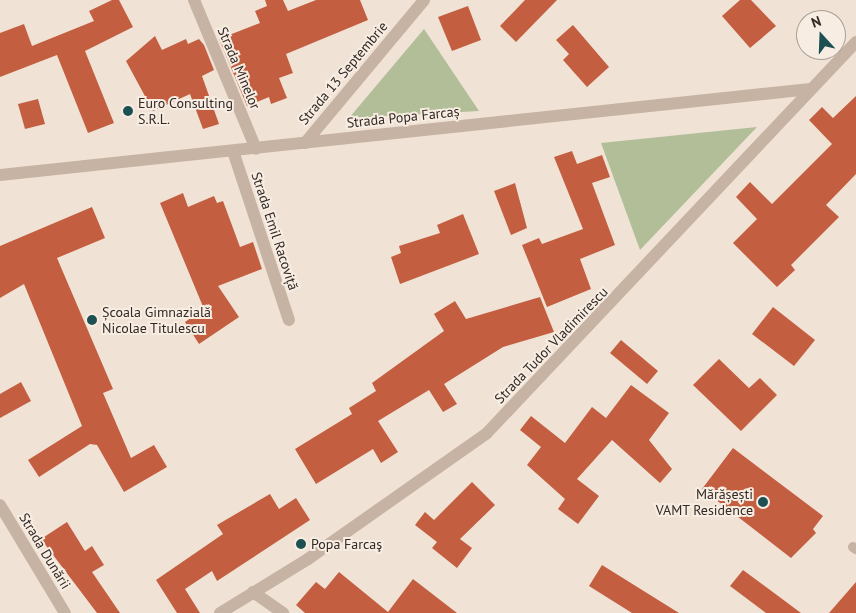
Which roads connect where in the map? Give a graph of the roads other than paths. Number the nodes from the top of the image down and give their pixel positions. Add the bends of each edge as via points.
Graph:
1 (194, 0) edge
2 (424, 0) edge
3 (856, 42) edge
4 (810, 89) junction
5 (305, 143) junction
6 (256, 149) junction
7 (233, 151) junction
8 (0, 175) edge
9 (289, 320) dead end
10 (0, 505) edge
11 (254, 592) junction
12 (65, 613) edge
13 (220, 613) edge
14 (283, 613) edge

1 - 6 street, Strada Minelor
2 - 5 street, Strada 13 Septembrie
3 - 4 street, Strada Tudor Vladimirescu
4 - 5 street, Strada Popa Farcaș
4 - 11 street, Strada Tudor Vladimirescu via 486,434
5 - 6 street, Strada Popa Farcaș
6 - 7 street, Strada Popa Farcaș
7 - 8 street, Strada Popa Farcaș
7 - 9 street, Strada Emil Racoviță
10 - 12 street, Strada Dunării
11 - 13 street, Strada Tudor Vladimirescu
11 - 14 street

